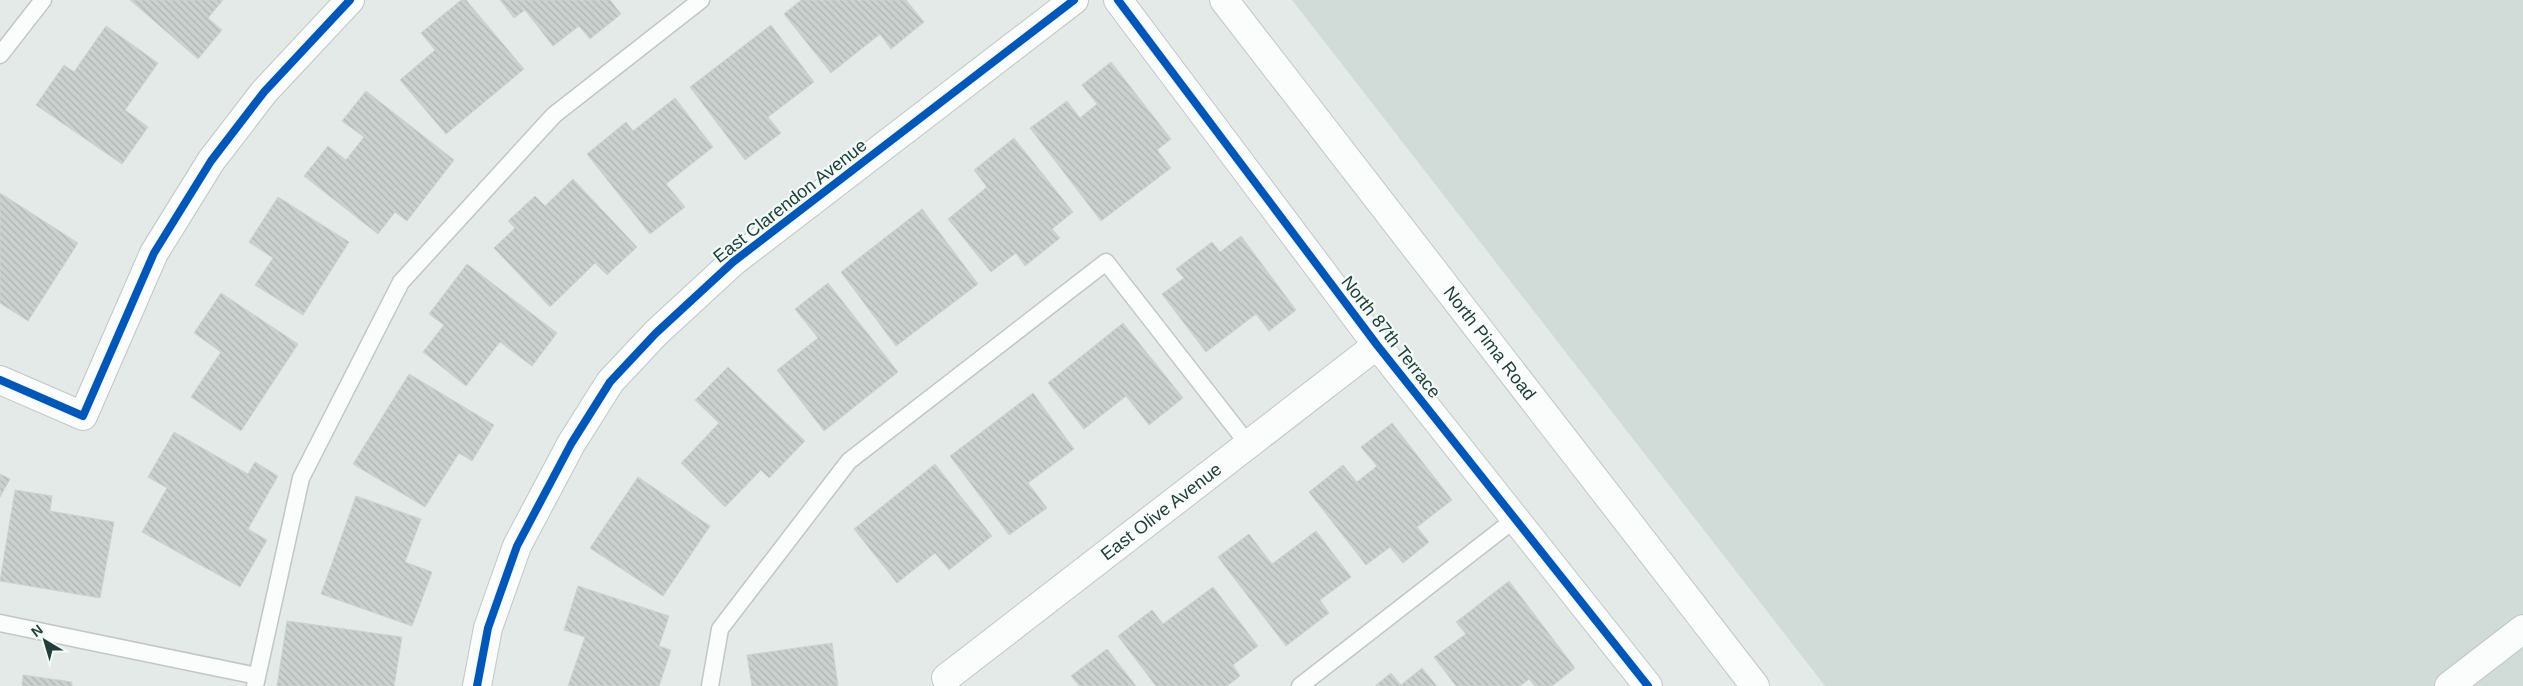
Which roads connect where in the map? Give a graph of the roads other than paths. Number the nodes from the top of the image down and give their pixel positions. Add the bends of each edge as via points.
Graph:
1 (43, 0) edge
2 (350, 0) edge
3 (701, 0) edge
4 (1074, 0) edge
5 (1118, 0) edge
6 (1224, 0) edge
7 (0, 55) edge
8 (1377, 344) junction
9 (0, 380) edge
10 (1248, 444) junction
11 (1515, 519) junction
12 (0, 623) edge
13 (2523, 629) edge
14 (946, 678) dead end
15 (256, 681) edge
16 (477, 686) edge
17 (710, 686) edge
18 (1300, 686) edge
19 (1648, 686) edge
20 (1755, 686) edge
21 (2450, 686) edge

1 - 7 lane
2 - 9 street via 264,92 210,161 154,253 82,416
3 - 15 lane via 554,115 401,282 301,478
4 - 16 street, East Clarendon Avenue via 734,262 656,333 610,382 571,444 517,546 488,628
5 - 8 street, North 87th Terrace
6 - 20 street, North Pima Road
8 - 10 street, East Olive Avenue
8 - 11 street, North 87th Terrace
10 - 14 street, East Olive Avenue
10 - 17 lane via 1106,262 849,461 720,629
11 - 18 lane
11 - 19 street, North 87th Terrace
12 - 15 lane
13 - 21 street

